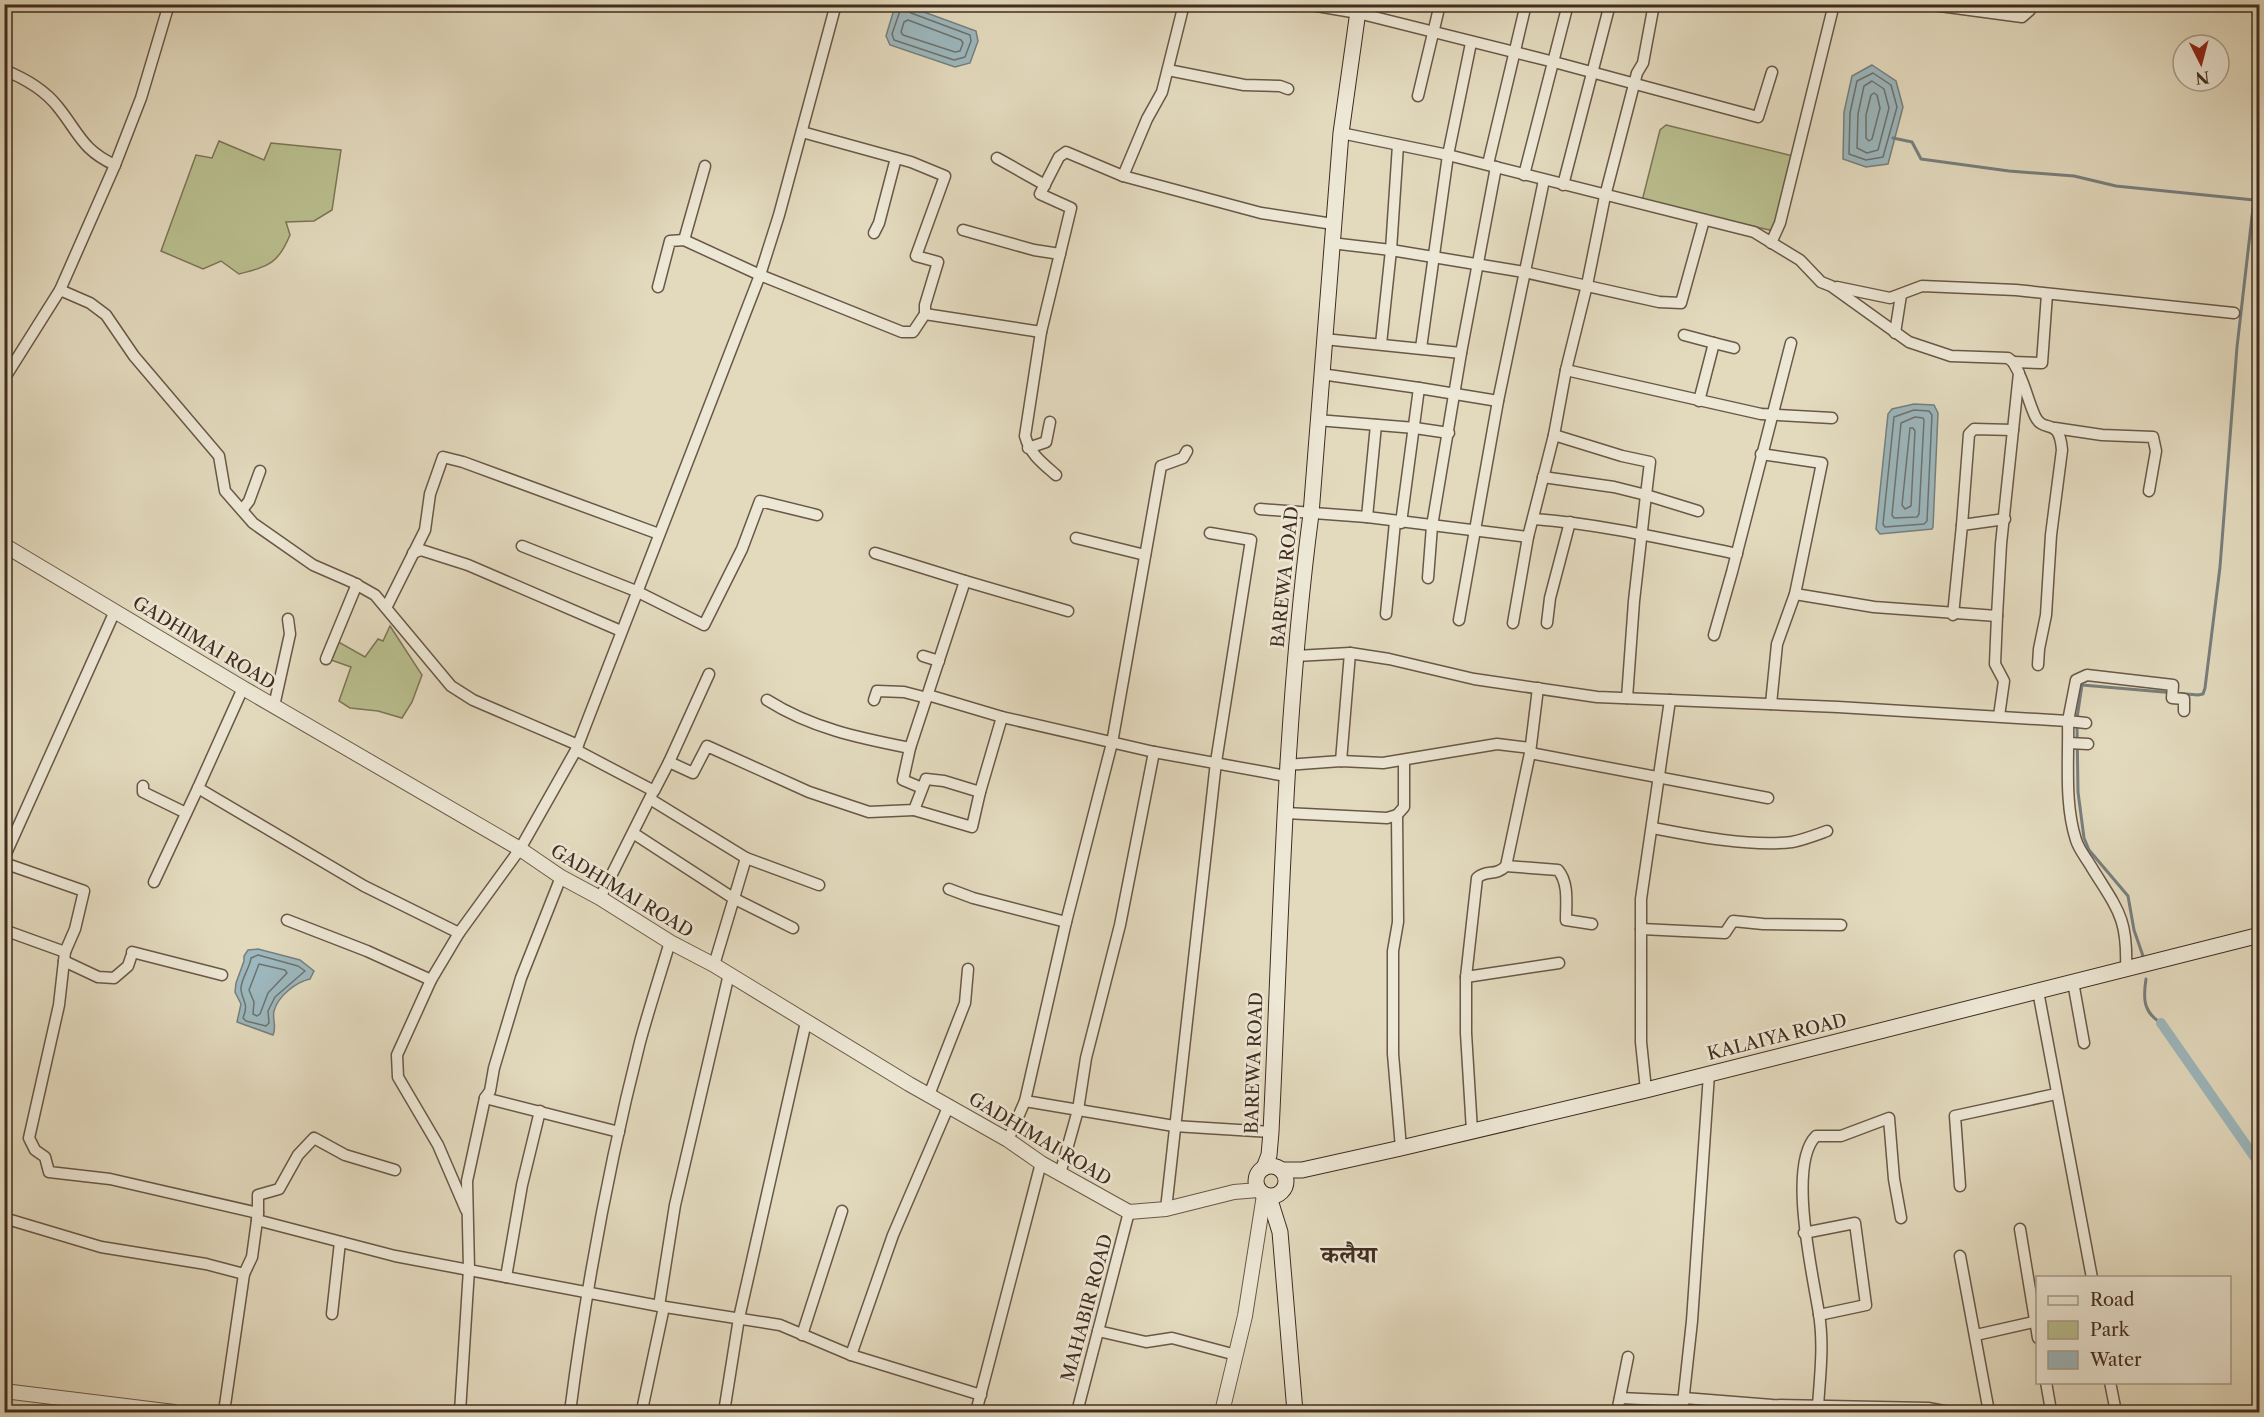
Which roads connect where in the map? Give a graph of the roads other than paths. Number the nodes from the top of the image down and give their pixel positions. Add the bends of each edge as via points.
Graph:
1 (169, 4) edge
2 (836, 4) edge
3 (1184, 4) edge
4 (1305, 4) edge
5 (1440, 4) edge
6 (1526, 4) edge
7 (1568, 4) edge
8 (1610, 4) edge
9 (1654, 4) edge
10 (1834, 4) edge
11 (1926, 4) edge
12 (2031, 4) edge
13 (1320, 5) edge
14 (1358, 9) edge
15 (1433, 33) junction
16 (1471, 43) junction
17 (1515, 53) junction
18 (1554, 62) junction
19 (4, 70) edge
20 (1168, 70) junction
21 (1593, 72) junction
22 (1772, 72) dead end
23 (1634, 83) junction
24 (1288, 89) dead end
25 (1418, 96) dead end
26 (802, 132) junction
27 (1341, 132) junction
28 (1398, 145) junction
29 (1448, 155) junction
30 (896, 158) junction
31 (997, 158) dead end
32 (115, 165) junction
33 (705, 166) dead end
34 (1492, 166) junction
35 (1524, 175) junction
36 (1123, 176) junction
37 (1544, 180) junction
38 (1045, 185) junction
39 (1563, 185) junction
40 (1605, 196) junction
41 (1704, 220) junction
42 (1333, 224) junction
43 (963, 231) dead end
44 (874, 233) dead end
45 (684, 240) junction
46 (1331, 243) junction
47 (1771, 243) junction
48 (1391, 250) junction
49 (1060, 254) junction
50 (1432, 258) junction
51 (1478, 266) junction
52 (1524, 272) junction
53 (760, 275) junction
54 (1587, 285) junction
55 (1831, 286) junction
56 (658, 287) dead end
57 (60, 290) junction
58 (2047, 294) junction
59 (1901, 295) junction
60 (2234, 313) dead end
61 (926, 314) junction
62 (1041, 332) junction
63 (1895, 333) junction
64 (1684, 335) dead end
65 (1324, 339) junction
66 (1714, 343) junction
67 (1791, 343) dead end
68 (1381, 344) junction
69 (1421, 348) junction
70 (1734, 348) dead end
71 (1461, 353) junction
72 (2013, 362) junction
73 (1566, 370) junction
74 (1321, 374) junction
75 (2019, 374) junction
76 (4, 379) edge
77 (1419, 388) junction
78 (1456, 393) junction
79 (1498, 401) junction
80 (1699, 401) junction
81 (1771, 414) junction
82 (1832, 418) dead end
83 (1317, 420) junction
84 (1050, 422) dead end
85 (1376, 425) junction
86 (1415, 428) junction
87 (2055, 428) junction
88 (2013, 430) junction
89 (1449, 433) junction
90 (1554, 435) junction
91 (1028, 448) junction
92 (1187, 451) dead end
93 (1761, 454) junction
94 (260, 471) dead end
95 (1056, 475) dead end
96 (1543, 477) junction
97 (2149, 491) dead end
98 (1646, 495) junction
99 (1260, 509) dead end
100 (242, 510) junction
101 (1698, 511) dead end
102 (817, 514) dead end
103 (1311, 514) junction
104 (1366, 517) junction
105 (1534, 519) junction
106 (2005, 519) junction
107 (1398, 522) junction
108 (1570, 522) junction
109 (1962, 525) junction
110 (1432, 526) junction
111 (1474, 531) junction
112 (1210, 533) dead end
113 (658, 534) junction
114 (1642, 534) junction
115 (1076, 537) dead end
116 (1528, 537) junction
117 (4, 545) edge
118 (522, 546) dead end
119 (413, 553) junction
120 (875, 553) dead end
121 (1737, 554) junction
122 (1145, 555) junction
123 (1428, 578) dead end
124 (966, 581) junction
125 (357, 584) junction
126 (636, 591) junction
127 (1795, 594) junction
128 (387, 606) junction
129 (1068, 611) dead end
130 (115, 612) junction
131 (1386, 614) dead end
132 (1953, 615) junction
133 (1997, 616) junction
134 (288, 619) dead end
135 (1459, 620) dead end
136 (1513, 623) dead end
137 (1547, 623) dead end
138 (621, 631) junction
139 (1714, 635) dead end
140 (1350, 653) junction
141 (923, 656) dead end
142 (1296, 656) junction
143 (326, 659) dead end
144 (939, 661) junction
145 (2038, 665) dead end
146 (709, 674) dead end
147 (243, 688) junction
148 (1538, 688) junction
149 (927, 697) junction
150 (1627, 698) junction
151 (767, 700) dead end
152 (874, 700) dead end
153 (1670, 700) junction
154 (1771, 704) junction
155 (274, 706) junction
156 (2184, 711) dead end
157 (1999, 716) junction
158 (1002, 717) junction
159 (2077, 722) junction
160 (1112, 742) junction
161 (577, 748) junction
162 (910, 748) junction
163 (1530, 750) junction
164 (1154, 752) junction
165 (1341, 761) junction
166 (1404, 761) junction
167 (669, 762) junction
168 (1216, 762) junction
169 (1286, 770) junction
170 (1660, 779) junction
171 (143, 786) dead end
172 (198, 788) junction
173 (922, 788) junction
174 (980, 792) junction
175 (652, 795) junction
176 (1768, 798) dead end
177 (914, 810) junction
178 (186, 813) junction
179 (1285, 813) junction
180 (1397, 815) junction
181 (1653, 828) junction
182 (1827, 831) dead end
183 (633, 833) junction
184 (520, 849) junction
185 (4, 858) edge
186 (746, 858) junction
187 (4, 863) edge
188 (1506, 866) junction
189 (561, 877) junction
190 (154, 882) dead end
191 (819, 885) dead end
192 (949, 889) dead end
193 (600, 898) junction
194 (733, 898) junction
195 (287, 920) dead end
196 (1066, 922) junction
197 (1592, 924) dead end
198 (1841, 925) dead end
199 (793, 928) dead end
200 (1641, 929) junction
201 (4, 930) edge
202 (459, 933) junction
203 (2259, 935) edge
204 (670, 942) junction
205 (64, 956) junction
206 (1559, 963) dead end
207 (714, 965) junction
208 (968, 969) dead end
209 (2126, 970) junction
210 (729, 974) junction
211 (222, 975) dead end
212 (1466, 977) junction
213 (431, 980) junction
214 (2073, 982) junction
215 (2038, 991) junction
216 (806, 1022) junction
217 (2084, 1043) dead end
218 (1709, 1074) junction
219 (1646, 1090) junction
220 (2056, 1094) junction
221 (929, 1095) junction
222 (485, 1098) junction
223 (1025, 1101) junction
224 (949, 1105) junction
225 (1078, 1110) junction
226 (540, 1111) junction
227 (1174, 1125) junction
228 (1472, 1131) junction
229 (619, 1132) junction
230 (1271, 1132) junction
231 (1008, 1140) junction
232 (1401, 1148) junction
233 (1041, 1163) junction
234 (395, 1170) dead end
235 (1283, 1173) junction
236 (1060, 1174) junction
237 (1265, 1183) junction
238 (1960, 1186) dead end
239 (1166, 1209) junction
240 (466, 1210) junction
241 (842, 1211) dead end
242 (1129, 1212) junction
243 (257, 1217) junction
244 (4, 1218) edge
245 (1901, 1218) dead end
246 (2020, 1229) dead end
247 (1804, 1233) junction
248 (340, 1242) junction
249 (1960, 1256) dead end
250 (469, 1269) junction
251 (244, 1274) junction
252 (2092, 1276) edge
253 (506, 1277) junction
254 (587, 1293) junction
255 (662, 1306) junction
256 (332, 1314) dead end
257 (1819, 1315) junction
258 (739, 1318) junction
259 (2036, 1321) edge
260 (1098, 1331) junction
261 (802, 1335) junction
262 (1976, 1335) junction
263 (1236, 1354) junction
264 (851, 1355) junction
265 (1628, 1357) dead end
266 (2046, 1384) edge
267 (2110, 1384) edge
268 (4, 1392) edge
269 (981, 1395) junction
270 (1620, 1398) junction
271 (1683, 1404) edge
272 (2050, 1405) dead end
273 (1818, 1406) junction
274 (1771, 1409) edge
275 (642, 1410) dead end
276 (1927, 1410) edge
277 (174, 1413) edge
278 (224, 1413) edge
279 (460, 1413) edge
280 (570, 1413) edge
281 (724, 1413) edge
282 (976, 1413) edge
283 (1077, 1413) edge
284 (1222, 1413) edge
285 (1295, 1413) edge
286 (1617, 1413) edge
287 (1949, 1413) edge
288 (1989, 1413) edge
289 (2116, 1413) edge

1 - 32 street via 141,98
2 - 26 street
3 - 20 street
4 - 13 street
5 - 15 street
6 - 17 street
7 - 18 street
8 - 21 street
9 - 23 street via 1643,63
10 - 47 street via 1780,223
11 - 12 street via 2022,17
13 - 14 street
14 - 15 street
14 - 27 main road, BAREWA ROAD
15 - 16 street
15 - 25 street
16 - 17 street
16 - 29 street
17 - 18 street
17 - 34 street
18 - 21 street
18 - 35 street
19 - 32 street via 27,80 49,98 97,157
20 - 24 street
20 - 36 street via 1162,92
21 - 23 street
21 - 39 street
22 - 23 street via 1758,117
23 - 40 street
26 - 30 street
26 - 53 street
27 - 28 street
27 - 42 main road, BAREWA ROAD
28 - 29 street
28 - 48 street
29 - 34 street
29 - 50 street
30 - 44 street
30 - 61 street via 945,176 916,256 938,262
31 - 38 street
32 - 57 street
33 - 45 street
34 - 35 street
34 - 51 street
35 - 37 street
36 - 38 street via 1066,152 1059,157
36 - 42 street via 1261,213
37 - 39 street
37 - 52 street
38 - 49 street via 1040,194 1071,208
39 - 40 street
40 - 41 street
40 - 54 street
41 - 47 street via 1754,232
41 - 54 street via 1681,303 1659,302
42 - 46 main road, BAREWA ROAD
43 - 49 street
45 - 53 street
45 - 56 street via 670,241
46 - 48 street
46 - 65 main road, BAREWA ROAD
47 - 55 street via 1800,260 1821,282
48 - 50 street
48 - 68 street
49 - 62 street
50 - 51 street
50 - 69 street
51 - 52 street
51 - 71 street
52 - 54 street
52 - 79 street
53 - 61 street via 903,332 912,332
53 - 113 street
54 - 73 street
55 - 59 street via 1890,298
55 - 63 street
57 - 76 street
57 - 100 street via 106,315 134,356 219,456 225,491
58 - 59 street via 1922,286
58 - 60 street
58 - 72 street via 2042,363
59 - 63 street
61 - 62 street
62 - 91 street via 1025,436
63 - 72 street via 1909,342 1951,356 2008,358
64 - 66 street
65 - 68 street
65 - 74 main road, BAREWA ROAD
66 - 70 street
66 - 80 street
67 - 81 street
68 - 69 street
69 - 71 street
71 - 78 street
72 - 75 street
73 - 80 street
73 - 90 street
74 - 77 street
74 - 83 main road, BAREWA ROAD
75 - 87 street via 2036,418
75 - 88 street
77 - 78 street
77 - 86 street
78 - 79 street
78 - 89 street
79 - 111 street
80 - 81 street
81 - 82 street
81 - 93 street
83 - 85 street
83 - 103 main road, BAREWA ROAD
84 - 91 street via 1046,442
85 - 86 street
85 - 104 street
86 - 89 street
86 - 107 street
87 - 97 street via 2153,437 2156,451
87 - 145 street via 2061,436 2062,450
88 - 106 street
88 - 109 street via 1974,429 1969,434
89 - 110 street
90 - 96 street
90 - 98 street via 1650,462
91 - 95 street
92 - 122 street via 1183,458 1161,466
93 - 121 street
93 - 127 street via 1822,462
94 - 100 street
96 - 98 street
96 - 105 street
98 - 101 street
98 - 114 street
99 - 103 street
100 - 125 street via 313,565
102 - 126 street via 760,501 742,549 704,625
103 - 104 street
103 - 142 main road, BAREWA ROAD
104 - 107 street
105 - 108 street
105 - 116 street
106 - 109 street
106 - 133 street
107 - 110 street
107 - 131 street
108 - 114 street
108 - 137 street
109 - 132 street
110 - 111 street
110 - 123 street
111 - 116 street
111 - 135 street
112 - 168 street via 1251,540
113 - 119 street via 443,457 430,494 425,530
113 - 126 street
114 - 121 street
114 - 150 street
115 - 122 street
116 - 136 street
117 - 130 street, GADHIMAI ROAD
118 - 126 street
119 - 128 street
119 - 138 street via 421,550 468,565
120 - 124 street
121 - 139 street
122 - 160 street
124 - 129 street
124 - 144 street
125 - 128 street
125 - 143 street
126 - 138 street
127 - 132 street
127 - 154 street via 1777,644
128 - 161 street via 452,686 473,700
130 - 147 street, GADHIMAI ROAD
130 - 185 street
132 - 133 street
133 - 157 street via 1995,664 2004,681
134 - 155 street via 290,634
138 - 161 street
140 - 142 street
140 - 148 street
140 - 165 street
141 - 144 street
142 - 169 main road, BAREWA ROAD
144 - 149 street
146 - 167 street
147 - 155 street, GADHIMAI ROAD
147 - 172 street
148 - 150 street
148 - 163 street
149 - 152 street via 877,691
149 - 158 street
149 - 162 street
150 - 153 street
151 - 162 street via 785,712 831,730
153 - 154 street
153 - 170 street
154 - 157 street
155 - 184 street, GADHIMAI ROAD
156 - 159 street via 2184,699 2172,698 2173,685 2087,675 2076,680
157 - 159 street
158 - 160 street
158 - 174 street
159 - 209 street via 2071,823 2077,843 2116,904 2125,926
160 - 164 street
160 - 196 street
161 - 175 street
161 - 184 street
162 - 173 street via 903,780
163 - 166 street via 1497,744
163 - 170 street
163 - 188 street
164 - 168 street
164 - 225 street
165 - 166 street
165 - 169 street
166 - 180 street via 1404,807
167 - 175 street
167 - 177 street via 693,773 707,746 809,792 869,812
168 - 169 street
168 - 227 street
169 - 179 main road, BAREWA ROAD
170 - 176 street
170 - 181 street
171 - 178 street via 143,792
172 - 178 street
172 - 202 street via 364,886
173 - 174 street via 926,779
173 - 177 street
174 - 177 street via 972,827
175 - 183 street
175 - 186 street
178 - 190 street
179 - 180 street via 1388,818
179 - 230 main road, BAREWA ROAD
180 - 232 street via 1393,1054
181 - 182 street via 1762,843 1793,842
181 - 200 street via 1641,899
183 - 193 street
183 - 194 street
184 - 189 street, GADHIMAI ROAD
184 - 202 street
186 - 191 street
186 - 194 street
187 - 205 street via 84,891
188 - 197 street via 1558,870 1566,888 1566,920
188 - 212 street via 1500,872 1477,878
189 - 193 street, GADHIMAI ROAD
189 - 222 street via 521,978
192 - 196 street
193 - 204 street, GADHIMAI ROAD
194 - 199 street
194 - 207 street
195 - 213 street
196 - 223 street
198 - 200 street via 1733,921 1725,933
200 - 219 street via 1641,1042
201 - 205 street
202 - 213 street
203 - 209 main road, KALAIYA ROAD
204 - 207 street, GADHIMAI ROAD
204 - 229 street via 640,1040
205 - 211 street via 99,977 114,978 128,966 132,954
205 - 243 street via 59,1005 29,1138 35,1150 45,1157 49,1172 110,1179
206 - 212 street
207 - 210 street, GADHIMAI ROAD
208 - 221 street via 965,1004
209 - 214 main road, KALAIYA ROAD
210 - 216 street, GADHIMAI ROAD
210 - 255 street via 675,1205
212 - 228 street
213 - 240 street via 397,1055 398,1077 438,1145
214 - 215 main road, KALAIYA ROAD
214 - 217 street
215 - 218 main road, KALAIYA ROAD
215 - 220 street
216 - 221 street, GADHIMAI ROAD
216 - 258 street
218 - 219 main road, KALAIYA ROAD
218 - 271 street
219 - 228 main road, KALAIYA ROAD
220 - 238 street via 1954,1116
220 - 252 street
221 - 224 street, GADHIMAI ROAD
222 - 226 street
222 - 240 street via 467,1181
223 - 225 street
223 - 231 street
224 - 231 street, GADHIMAI ROAD
224 - 264 street via 893,1235
225 - 227 street
225 - 236 street
226 - 229 street
226 - 253 street
227 - 230 street
227 - 239 street
228 - 232 main road, KALAIYA ROAD
229 - 254 street
230 - 237 main road, BAREWA ROAD
231 - 233 street, GADHIMAI ROAD
232 - 235 main road, KALAIYA ROAD
233 - 236 street, GADHIMAI ROAD
233 - 269 street
234 - 243 street via 345,1155 314,1138 298,1155 279,1189 258,1195
235 - 237 main road
235 - 237 main road via 1284,1190
236 - 242 street, GADHIMAI ROAD
237 - 239 street
237 - 263 street
237 - 285 main road, BAREWA ROAD via 1281,1232
239 - 242 street
240 - 250 street
241 - 261 street
242 - 260 street, MAHABIR ROAD
243 - 248 street
243 - 251 street via 252,1257
244 - 251 street via 100,1247
245 - 247 street via 1893,1179 1889,1118 1840,1136 1816,1136 1808,1144
246 - 259 street
247 - 257 street
247 - 257 street via 1855,1223 1866,1305
248 - 250 street
248 - 256 street
249 - 262 street
250 - 253 street
250 - 279 street
251 - 278 street
253 - 254 street
254 - 255 street
254 - 280 street
255 - 258 street
255 - 275 street
257 - 273 street via 1822,1348
258 - 261 street via 780,1325
258 - 281 street
259 - 262 street
260 - 263 street via 1146,1342 1172,1338
260 - 283 street, MAHABIR ROAD
261 - 264 street
262 - 288 street
263 - 284 street
264 - 269 street
265 - 270 street
266 - 272 street
267 - 289 street
268 - 277 street
269 - 282 street
270 - 271 street
270 - 286 street
271 - 274 street
273 - 274 street
273 - 276 street
276 - 287 street

